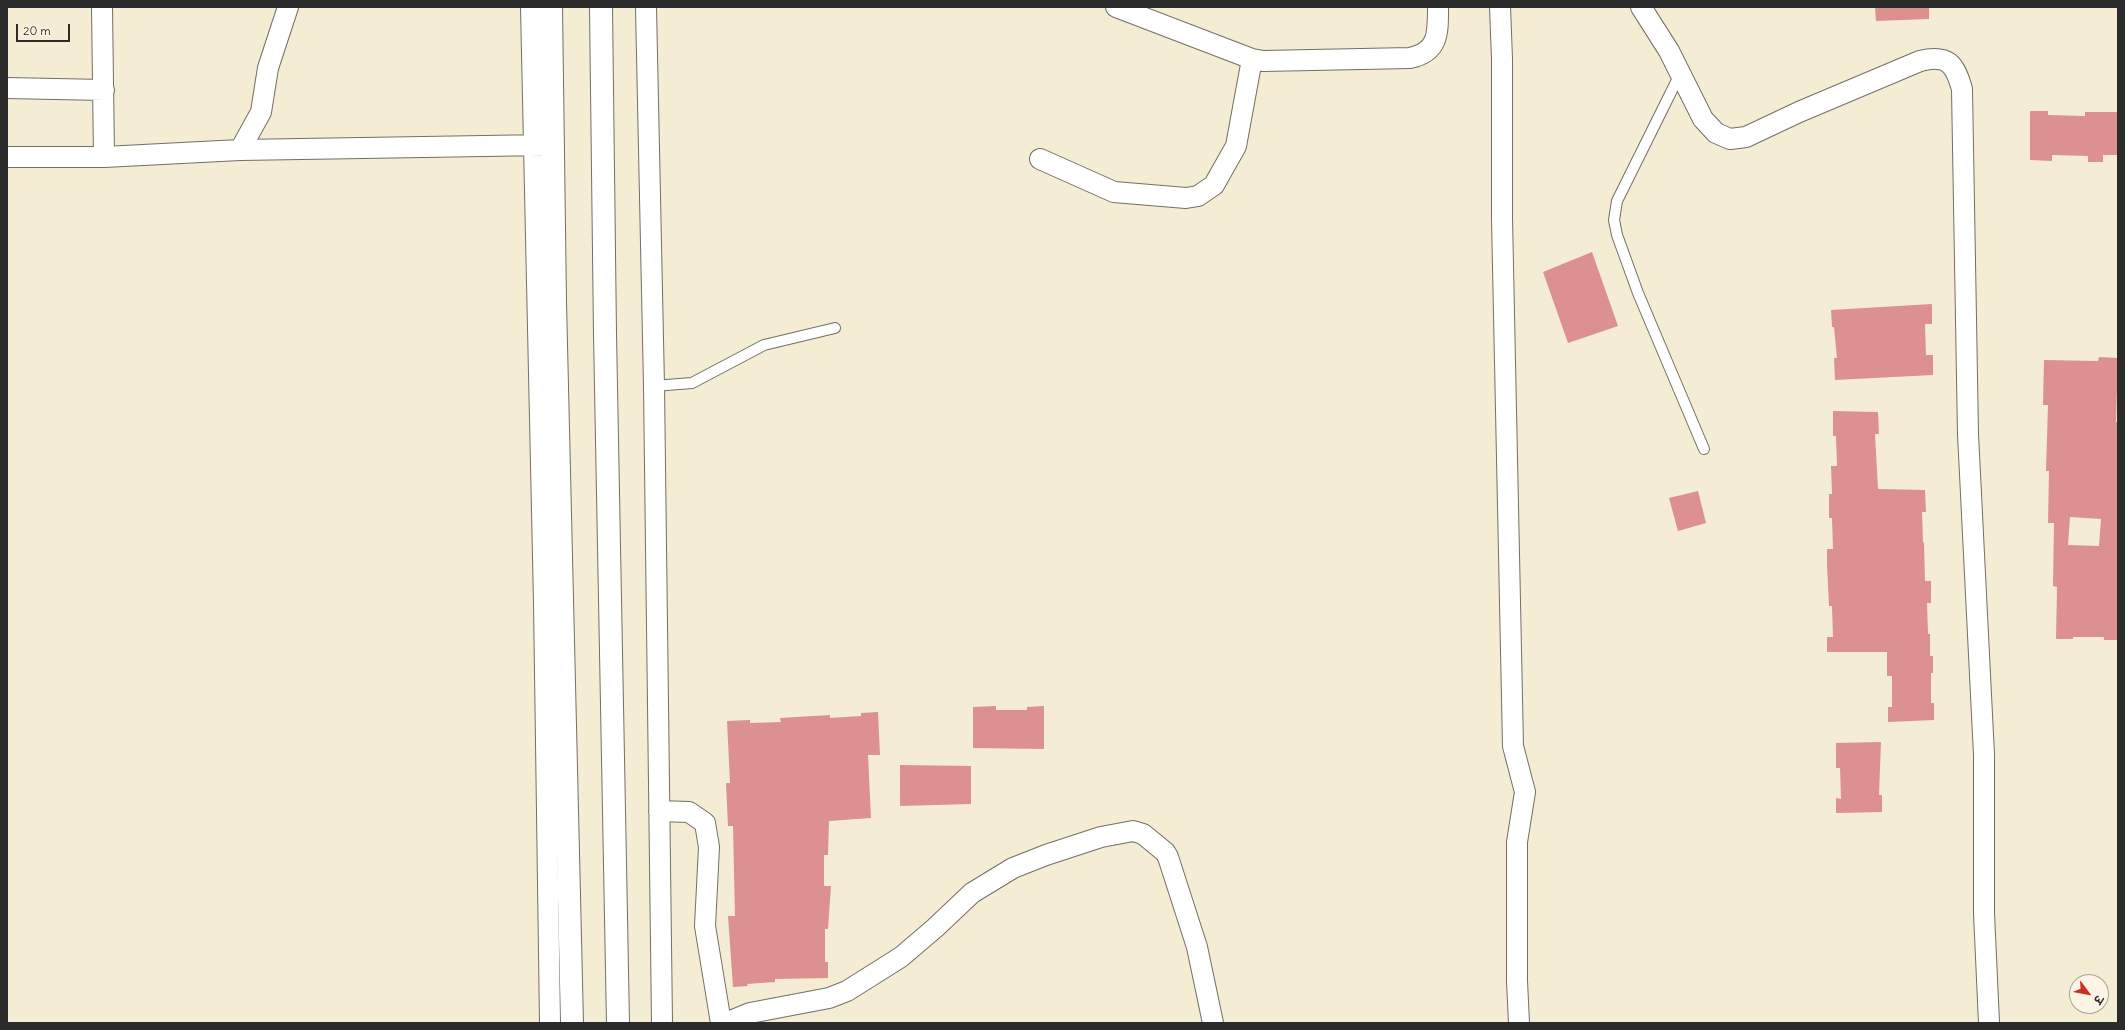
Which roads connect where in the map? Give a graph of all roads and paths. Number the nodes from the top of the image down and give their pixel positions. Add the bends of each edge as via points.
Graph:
1 (102, 7) edge
2 (288, 7) edge
3 (531, 7) edge
4 (551, 7) edge
5 (601, 7) edge
6 (646, 7) edge
7 (1116, 7) edge
8 (1438, 7) edge
9 (1500, 7) edge
10 (1641, 7) edge
11 (1252, 59) junction
12 (1680, 74) junction
13 (7, 88) edge
14 (104, 90) junction
15 (543, 145) junction
16 (240, 150) junction
17 (7, 156) edge
18 (104, 157) junction
19 (1040, 159) dead end
20 (835, 328) dead end
21 (654, 386) junction
22 (1704, 449) dead end
23 (659, 811) junction
24 (550, 1023) edge
25 (572, 1023) edge
26 (618, 1023) edge
27 (662, 1023) edge
28 (721, 1023) edge
29 (726, 1023) edge
30 (1213, 1023) edge
31 (1519, 1023) edge
32 (1989, 1023) edge

1 - 14 street
2 - 16 street via 266,75 261,112
3 - 15 street
4 - 15 street
5 - 26 street
6 - 21 street
7 - 11 street
8 - 11 street via 1436,41 1420,56
9 - 31 street via 1513,746 1525,792 1517,842
10 - 12 street via 1669,51
11 - 19 street via 1236,146 1214,185 1198,196 1186,198 1114,192
12 - 22 lane via 1617,201 1614,220 1638,293
12 - 32 street via 1703,119 1716,133 1730,139 1746,137 1798,112 1930,58 1943,60 1957,71 1962,89 1968,434 1984,755 1984,913
13 - 14 street
14 - 18 street
15 - 16 street
15 - 24 street via 544,610
15 - 25 street via 555,318
16 - 18 street
17 - 18 street
20 - 21 lane via 764,345 692,383
21 - 23 street
23 - 27 street
23 - 28 street via 689,812 705,823 709,847 705,926
29 - 30 street via 750,1013 843,993 891,964 935,928 967,896 1006,872 1091,840 1133,831 1143,834 1168,857 1197,947

